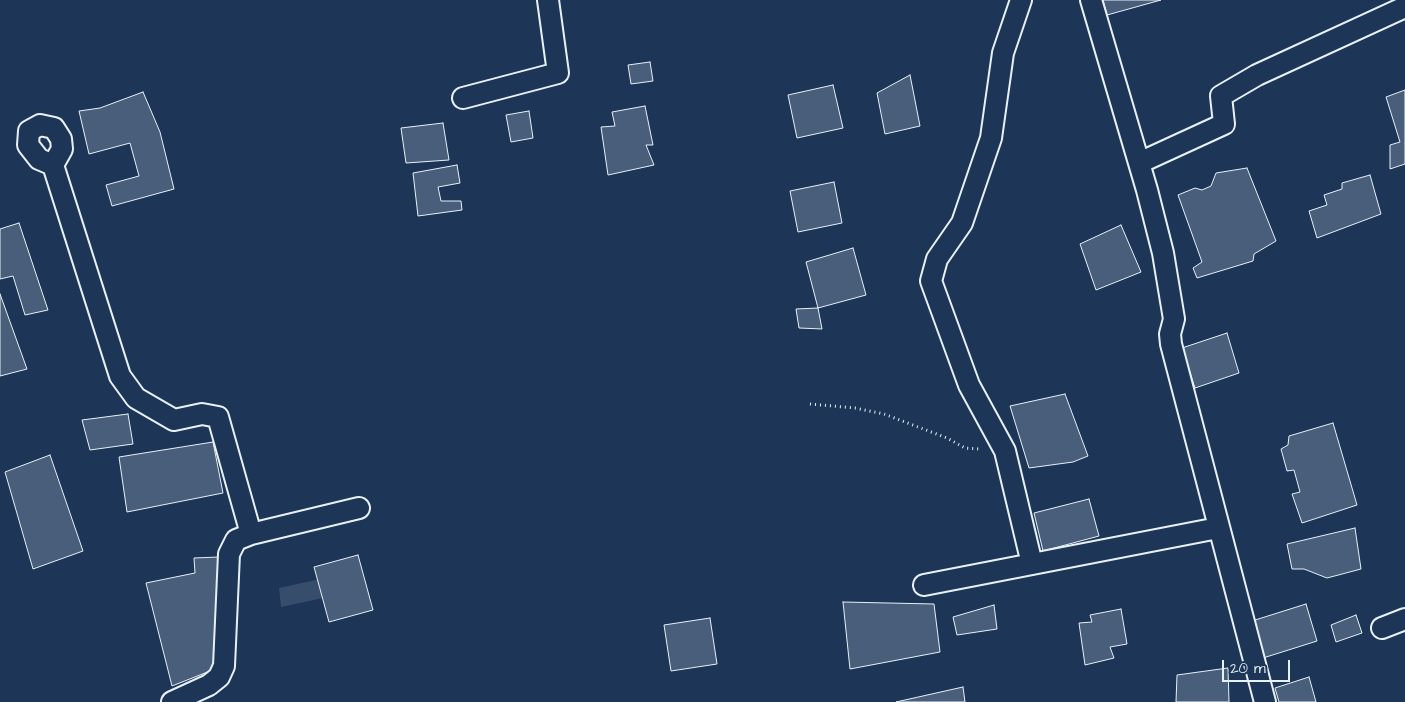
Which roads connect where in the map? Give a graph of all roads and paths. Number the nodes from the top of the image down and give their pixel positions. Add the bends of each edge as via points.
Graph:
1 (548, 0) edge
2 (1021, 0) edge
3 (1091, 0) edge
4 (1405, 7) edge
5 (462, 98) dead end
6 (1139, 163) junction
7 (53, 164) dead end
8 (810, 404) dead end
9 (1005, 451) junction
10 (360, 508) dead end
11 (1218, 528) junction
12 (250, 534) junction
13 (1032, 564) junction
14 (924, 585) dead end
15 (1405, 619) edge
16 (1382, 628) dead end
17 (172, 702) edge
18 (1265, 702) edge

1 - 5 street via 558,73
2 - 9 street via 1003,53 991,138 962,224 937,259 932,281 969,385
3 - 6 street
4 - 6 street via 1257,74 1221,96 1224,124
6 - 11 street via 1163,253 1174,319 1170,334 1172,344
7 - 12 street via 120,376 136,398 174,420 202,414 218,417
8 - 9 path via 884,414 965,448
9 - 13 street
10 - 12 street
11 - 13 street
11 - 18 street
12 - 17 street via 236,540 229,554 226,655 219,677
13 - 14 street
15 - 16 street

